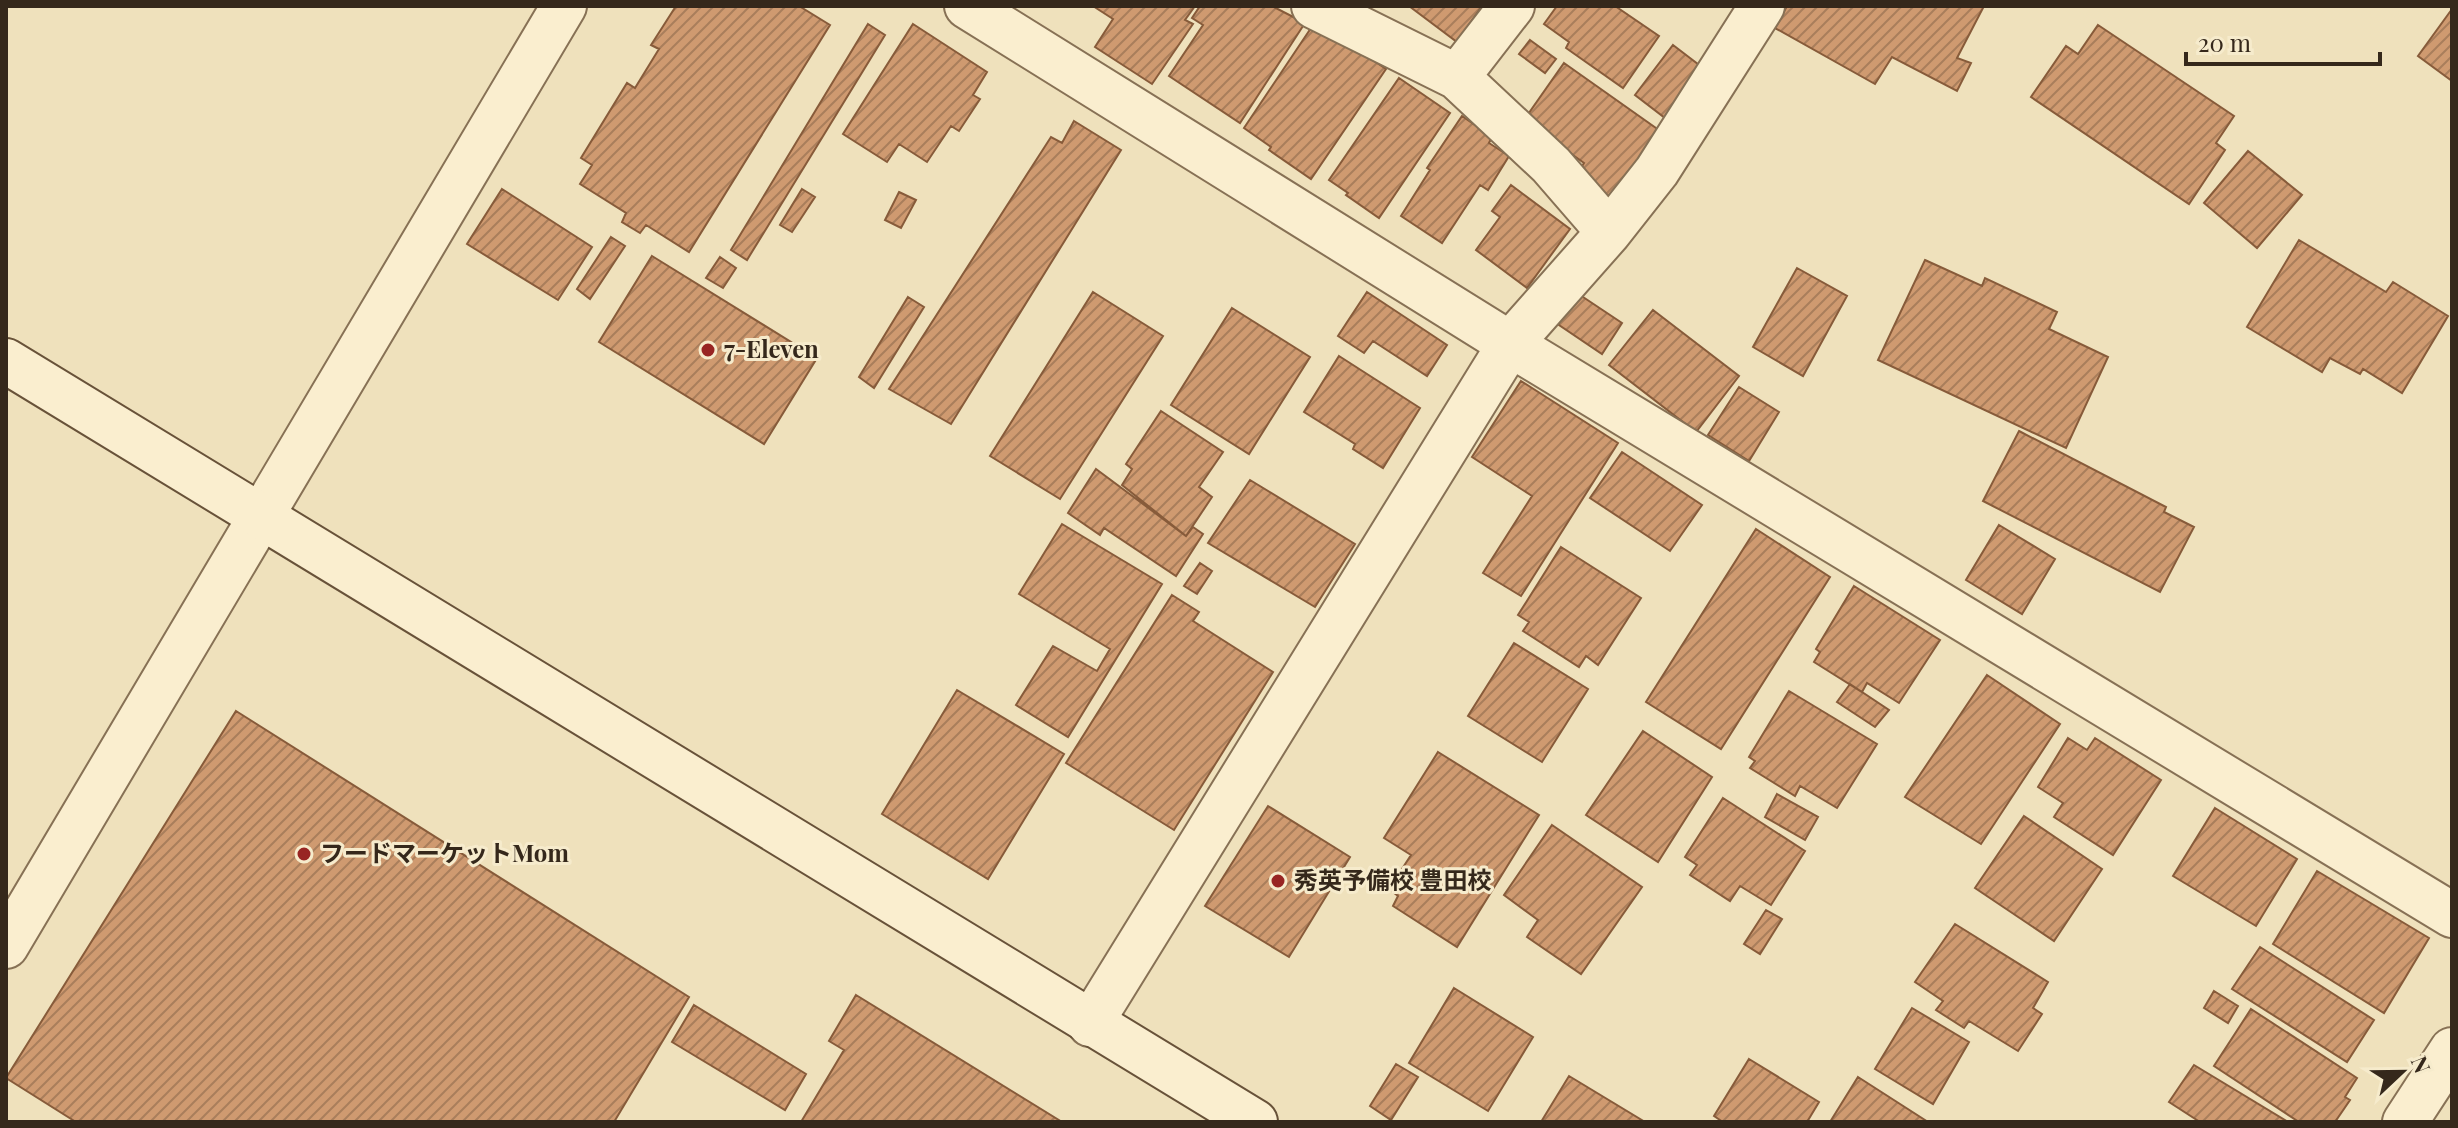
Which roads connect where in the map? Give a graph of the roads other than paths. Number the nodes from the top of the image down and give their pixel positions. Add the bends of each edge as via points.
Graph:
1 (564, 6) edge
2 (967, 6) edge
3 (1314, 6) edge
4 (1512, 6) edge
5 (1762, 6) edge
6 (1457, 77) junction
7 (1609, 232) junction
8 (1510, 344) junction
9 (6, 361) edge
10 (263, 515) junction
11 (2452, 915) edge
12 (6, 946) edge
13 (1090, 1024) junction
14 (2452, 1050) edge
15 (1255, 1122) edge
16 (2405, 1122) edge

1 - 10 street
2 - 8 street
3 - 6 street
4 - 6 street
5 - 7 street via 1657,171
6 - 7 street via 1551,165
7 - 8 street
8 - 11 street
8 - 13 street
9 - 10 street
10 - 12 street
10 - 13 street
13 - 15 street
14 - 16 street

